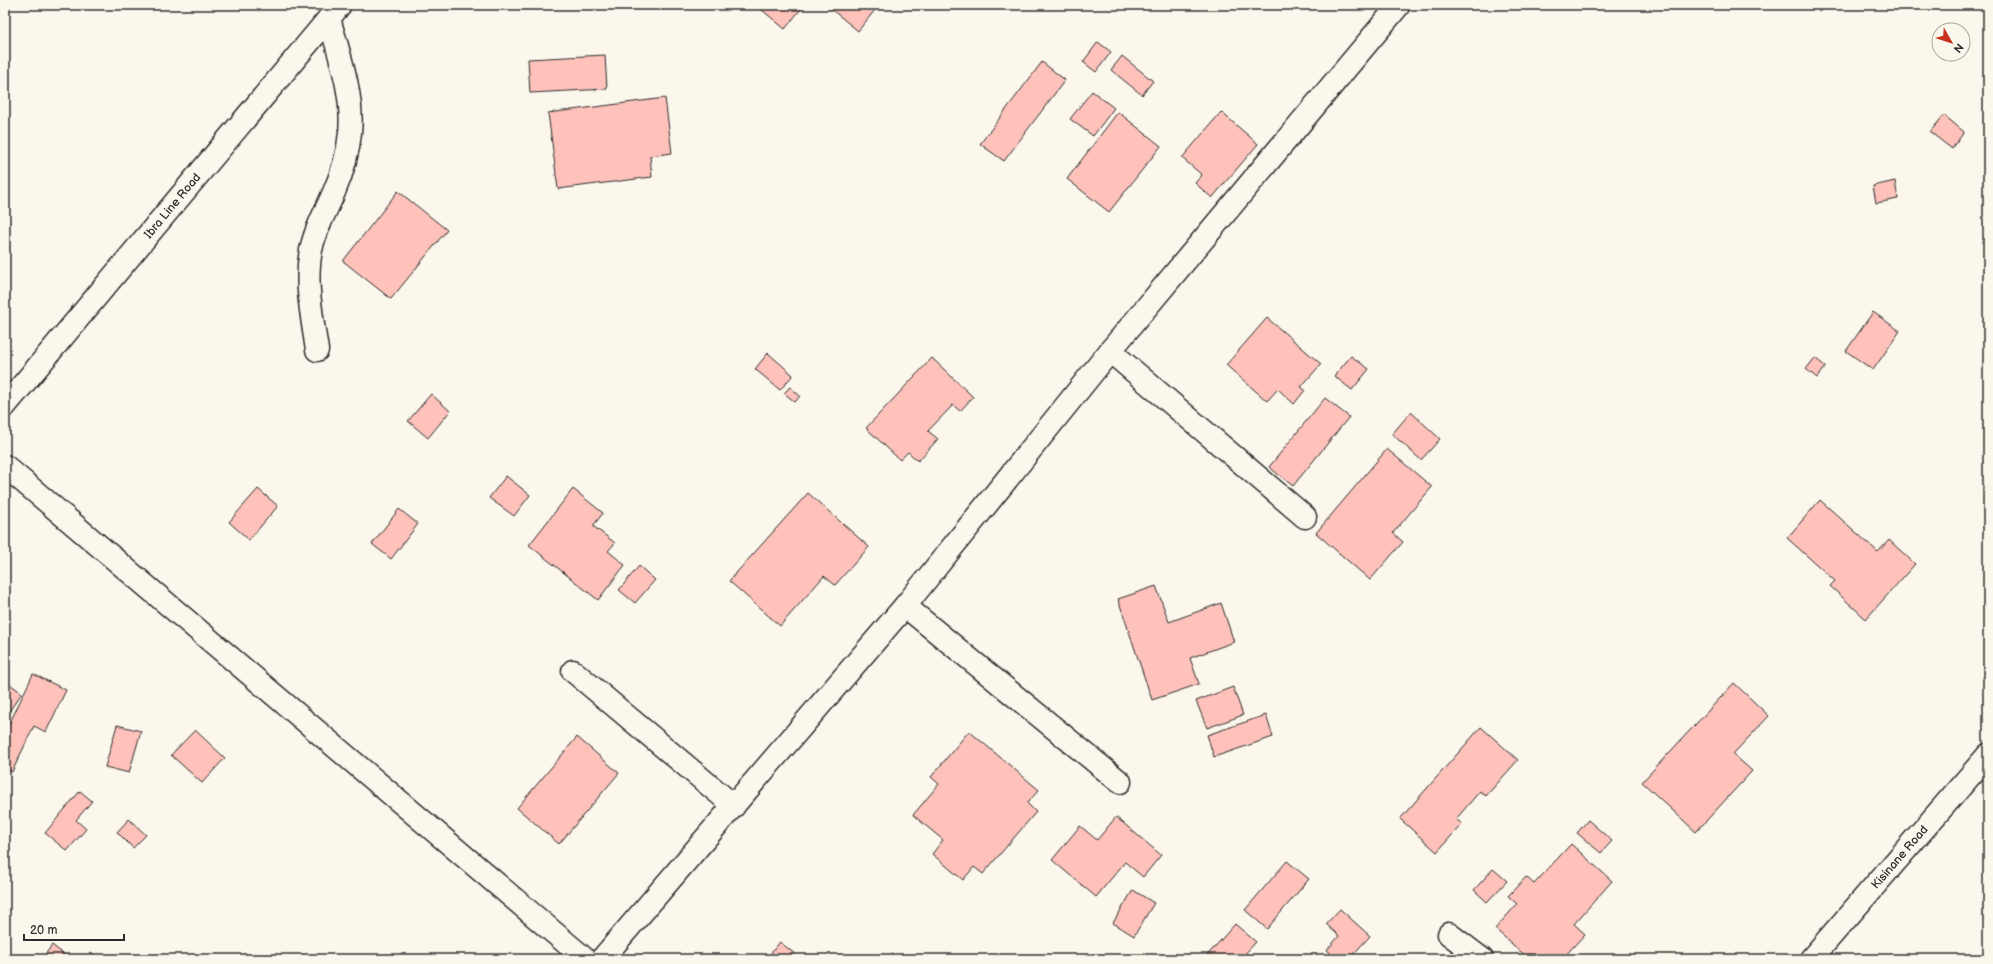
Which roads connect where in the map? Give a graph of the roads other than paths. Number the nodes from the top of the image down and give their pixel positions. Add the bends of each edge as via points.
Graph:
1 (1399, 5) edge
2 (335, 11) edge
3 (317, 350) dead end
4 (1110, 351) junction
5 (5, 406) edge
6 (5, 466) edge
7 (1305, 517) dead end
8 (905, 606) junction
9 (573, 671) dead end
10 (1988, 755) edge
11 (1120, 782) dead end
12 (734, 806) junction
13 (1449, 934) dead end
14 (585, 959) edge
15 (602, 959) edge
16 (1482, 959) edge
17 (1810, 959) edge

1 - 4 street
2 - 3 street via 349,96 350,134 339,177 317,231 310,257 310,296
2 - 5 street, Ibra Line Road
4 - 7 street
4 - 8 street
6 - 14 street
8 - 11 street
8 - 12 street
9 - 12 street
10 - 17 street, Kisinane Road
12 - 15 street
13 - 16 street

